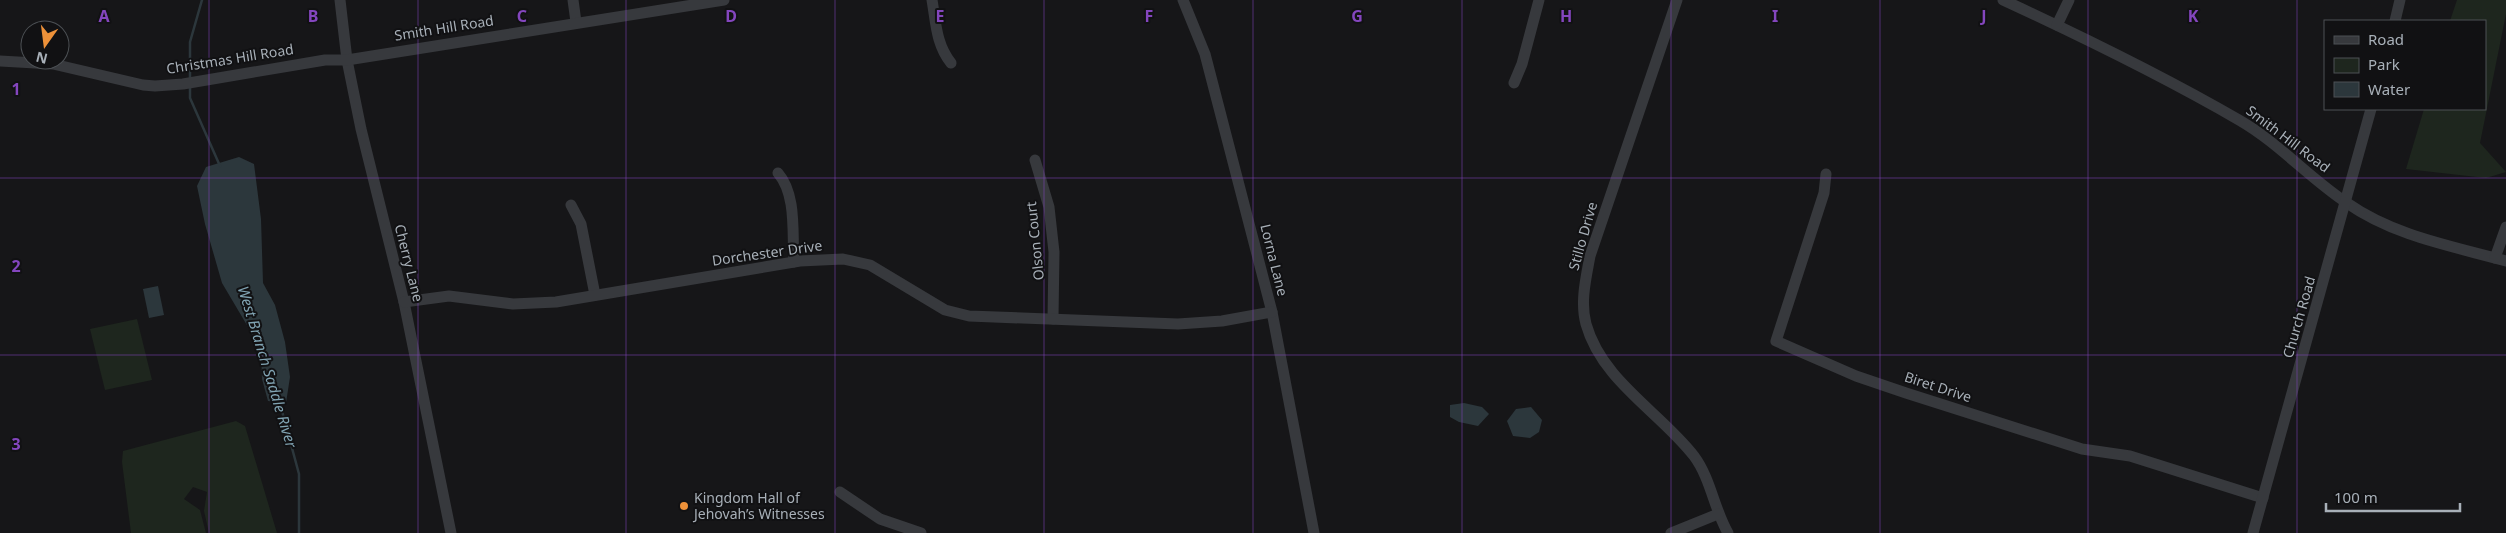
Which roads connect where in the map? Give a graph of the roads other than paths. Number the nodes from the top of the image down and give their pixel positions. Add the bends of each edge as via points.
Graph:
1 (340, 0) edge
2 (573, 0) edge
3 (724, 0) edge
4 (932, 0) edge
5 (1183, 0) edge
6 (1540, 0) edge
7 (1677, 0) edge
8 (2003, 0) edge
9 (2069, 0) edge
10 (2400, 0) edge
11 (2395, 20) edge
12 (576, 22) junction
13 (2057, 25) junction
14 (348, 60) junction
15 (0, 61) edge
16 (951, 62) dead end
17 (1514, 83) dead end
18 (2372, 110) edge
19 (1035, 160) dead end
20 (778, 173) dead end
21 (1826, 174) dead end
22 (2346, 203) junction
23 (571, 206) dead end
24 (2506, 227) edge
25 (2501, 260) edge
26 (794, 262) junction
27 (595, 295) junction
28 (404, 302) junction
29 (1272, 312) junction
30 (1053, 319) junction
31 (840, 492) dead end
32 (2263, 498) junction
33 (1718, 514) junction
34 (895, 529) edge
35 (450, 533) edge
36 (921, 533) edge
37 (1314, 533) edge
38 (1671, 533) edge
39 (1728, 533) edge
40 (2253, 533) edge

1 - 14 street, Cherry Lane
2 - 12 street
3 - 12 street, Smith Hill Road
4 - 16 street via 939,41
5 - 29 street, Lorna Lane via 1205,54
6 - 17 street
7 - 33 street, Stillo Drive via 1590,256 1583,293 1584,308 1586,324 1604,362 1695,457 1706,477
8 - 13 street, Smith Hill Road
9 - 13 street
10 - 11 street
12 - 14 street, Smith Hill Road
13 - 22 street, Smith Hill Road via 2241,121
14 - 15 street, Christmas Hill Road via 325,60 155,86 53,64
14 - 28 street, Cherry Lane via 361,129
18 - 22 street, Church Road
19 - 30 street, Olson Court via 1049,207 1054,252
20 - 26 street via 786,181 790,193
21 - 32 street, Biret Drive via 1824,193 1776,342 1906,393 2082,449 2130,456
22 - 25 street, Smith Hill Road via 2413,235
22 - 32 street, Church Road
23 - 27 street via 581,224
24 - 25 street
26 - 27 street, Dorchester Drive
26 - 30 street, Dorchester Drive via 843,259 870,264 945,310 969,316
27 - 28 street, Dorchester Drive via 556,302 513,304 449,296
28 - 35 street, Cherry Lane
29 - 30 street, Dorchester Drive via 1222,322 1178,324
29 - 37 street, Lorna Lane
31 - 34 street
32 - 40 street, Church Road
33 - 38 street
33 - 39 street, Stillo Drive
34 - 36 street

